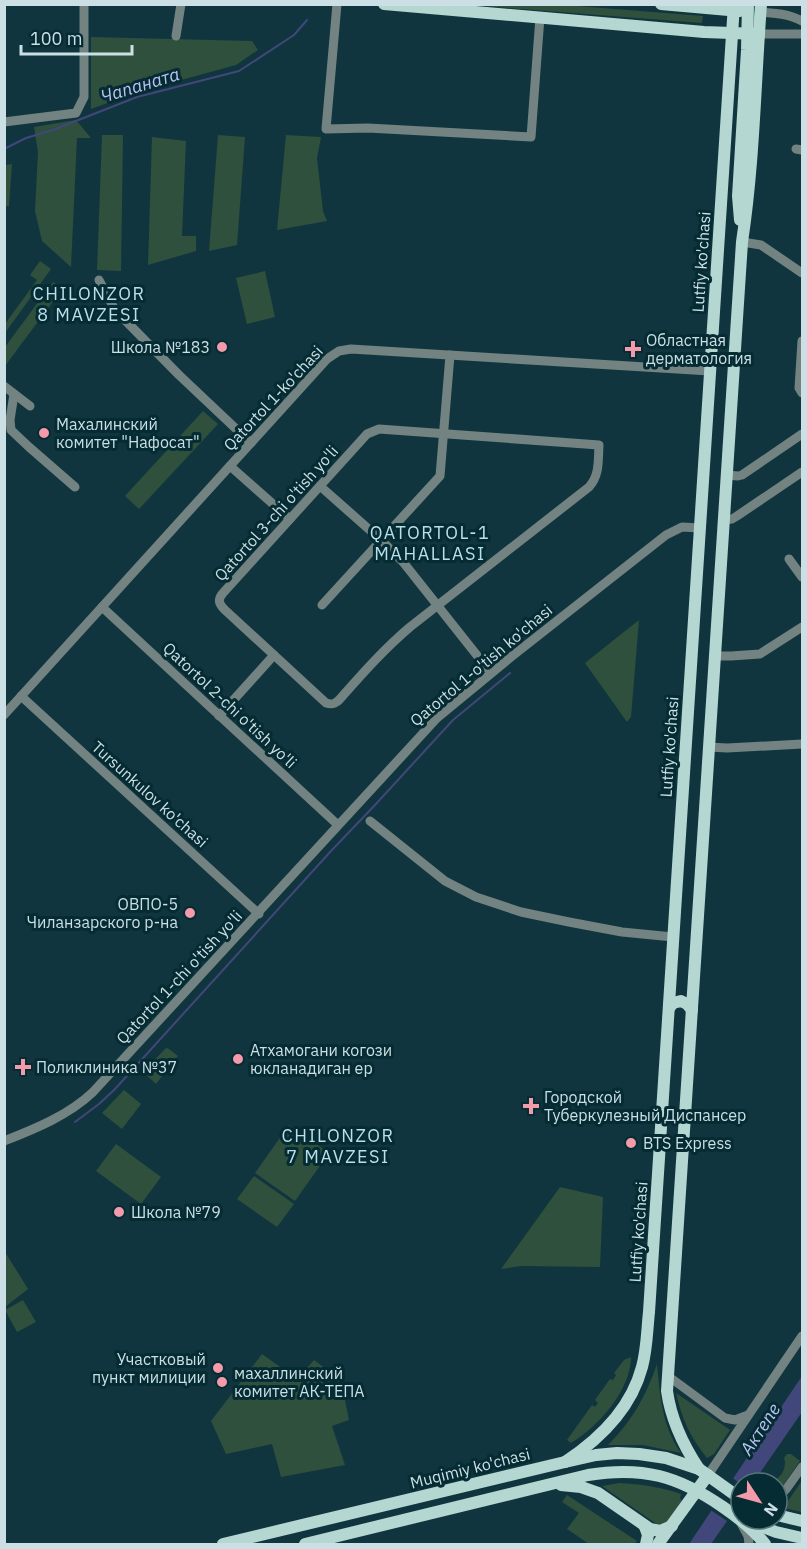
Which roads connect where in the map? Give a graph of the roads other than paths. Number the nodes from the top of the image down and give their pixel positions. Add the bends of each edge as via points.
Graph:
1 (84, 4) edge
2 (181, 4) edge
3 (337, 4) edge
4 (384, 4) edge
5 (661, 4) edge
6 (448, 7) edge
7 (734, 7) edge
8 (754, 8) edge
9 (540, 17) junction
10 (802, 21) edge
11 (732, 33) junction
12 (754, 34) junction
13 (802, 34) edge
14 (176, 36) dead end
15 (4, 122) edge
16 (742, 242) junction
17 (802, 273) edge
18 (99, 280) dead end
19 (714, 303) junction
20 (738, 305) junction
21 (802, 341) edge
22 (450, 355) junction
23 (710, 371) junction
24 (4, 386) edge
25 (802, 393) edge
26 (14, 394) junction
27 (30, 406) dead end
28 (802, 434) edge
29 (444, 435) junction
30 (251, 443) junction
31 (230, 466) junction
32 (802, 472) edge
33 (727, 475) junction
34 (320, 486) junction
35 (75, 487) dead end
36 (290, 519) junction
37 (724, 520) junction
38 (700, 528) junction
39 (381, 540) junction
40 (789, 559) dead end
41 (802, 577) edge
42 (322, 605) dead end
43 (438, 605) junction
44 (102, 607) junction
45 (802, 627) edge
46 (274, 655) junction
47 (715, 656) junction
48 (491, 673) junction
49 (21, 696) junction
50 (4, 715) edge
51 (219, 716) junction
52 (802, 744) edge
53 (709, 747) junction
54 (370, 821) dead end
55 (338, 825) junction
56 (258, 914) junction
57 (673, 942) junction
58 (696, 946) junction
59 (669, 1008) junction
60 (692, 1010) junction
61 (4, 1141) edge
62 (802, 1336) edge
63 (668, 1376) junction
64 (750, 1414) junction
65 (565, 1462) junction
66 (802, 1467) edge
67 (704, 1472) junction
68 (799, 1477) edge
69 (548, 1485) junction
70 (697, 1490) junction
71 (729, 1490) edge
72 (729, 1511) edge
73 (301, 1526) junction
74 (672, 1526) junction
75 (645, 1527) junction
76 (753, 1531) edge
77 (773, 1531) edge
78 (802, 1538) edge
79 (319, 1543) edge
80 (223, 1545) edge
81 (303, 1545) edge
82 (646, 1545) edge
83 (658, 1545) edge
84 (765, 1545) edge

1 - 15 street via 84,97 76,113
2 - 14 street
3 - 9 street via 327,129 531,137
4 - 6 main road
5 - 7 main road
6 - 9 main road
7 - 8 main road
7 - 11 main road, Lutfiy ko'chasi
8 - 10 street
8 - 12 main road
9 - 11 main road
11 - 12 main road
11 - 19 main road, Lutfiy ko'chasi
12 - 13 street
12 - 16 main road via 749,187
16 - 17 street via 761,245
16 - 20 main road
18 - 30 street via 115,310
19 - 20 main road via 728,296
19 - 23 main road, Lutfiy ko'chasi
20 - 33 main road
21 - 25 street
22 - 23 street, Qatortol 1-ko'chasi
22 - 29 street
22 - 30 street, Qatortol 1-ko'chasi via 339,351 327,359
23 - 38 main road, Lutfiy ko'chasi
24 - 26 street
26 - 27 street
26 - 35 street via 11,430
28 - 33 street via 742,475
29 - 34 street, Qatortol 3-chi o'tish yo'li via 379,429 370,432
29 - 39 street via 440,476
29 - 43 street, Qatortol 3-chi o'tish yo'li via 599,445 596,478 589,487
30 - 31 street, Qatortol 1-ko'chasi
31 - 36 street
31 - 44 street, Qatortol 1-ko'chasi
32 - 37 street via 737,516
33 - 37 main road
34 - 36 street, Qatortol 3-chi o'tish yo'li
34 - 39 street
36 - 46 street, Qatortol 3-chi o'tish yo'li via 219,599 219,604
37 - 47 main road
38 - 48 street, Qatortol 1-o'tish ko'chasi via 672,531
38 - 57 main road, Lutfiy ko'chasi
39 - 42 street
39 - 43 street
40 - 41 street
43 - 46 street, Qatortol 3-chi o'tish yo'li via 390,644 333,704 327,703
43 - 48 street
44 - 49 street, Qatortol 1-ko'chasi
44 - 51 street, Qatortol 2-chi o'tish yo'li
45 - 47 street via 760,654
46 - 51 street
47 - 53 main road
48 - 55 street, Qatortol 1-o'tish ko'chasi via 437,718
49 - 50 street, Qatortol 1-ko'chasi
49 - 56 street, Tursunkulov ko'chasi
51 - 55 street, Qatortol 2-chi o'tish yo'li
52 - 53 street
53 - 58 main road
54 - 57 street via 445,881 476,897 521,912
55 - 56 street, Qatortol 1-o'tish ko'chasi
56 - 61 street, Qatortol 1-chi o'tish yo'li via 86,1099 44,1124
57 - 58 main road via 684,956
57 - 59 main road, Lutfiy ko'chasi
58 - 60 main road
59 - 60 main road via 681,1001
59 - 65 main road, Lutfiy ko'chasi via 642,1366 630,1398 614,1420 595,1441
60 - 63 main road
62 - 64 street
63 - 64 street via 725,1418 732,1420
63 - 67 main road via 674,1422
64 - 67 street
65 - 67 main road, Muqimiy ko'chasi via 628,1453 666,1458
65 - 73 main road, Muqimiy ko'chasi
66 - 68 street
67 - 70 main road
67 - 71 main road, Muqimiy ko'chasi
69 - 70 main road via 599,1473 629,1471 660,1475
69 - 75 main road via 592,1490
69 - 79 main road
70 - 72 main road
70 - 74 main road
73 - 80 main road, Muqimiy ko'chasi
73 - 81 main road via 296,1536
74 - 75 main road via 660,1531
74 - 83 main road
75 - 82 main road
76 - 84 main road
77 - 78 main road
79 - 81 main road

